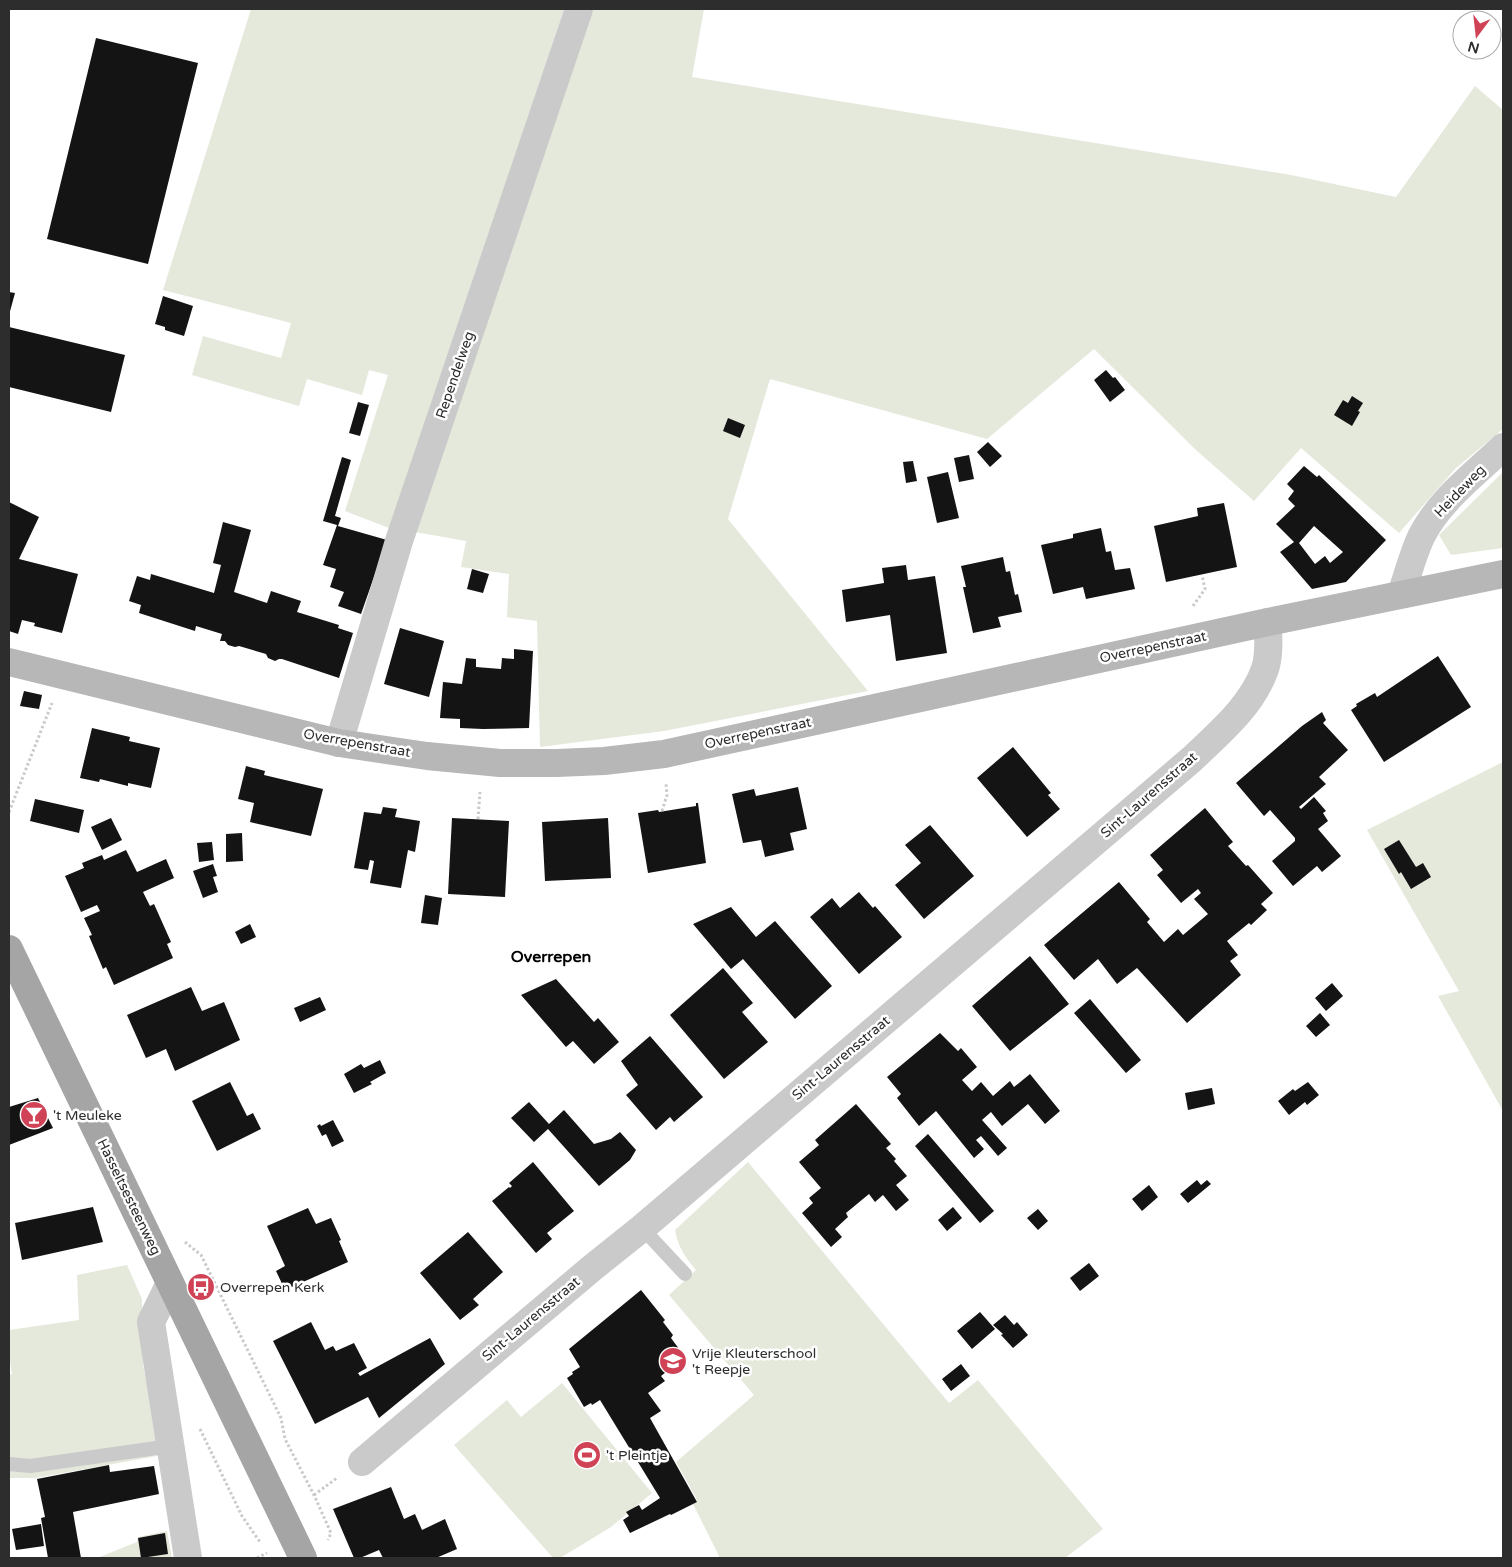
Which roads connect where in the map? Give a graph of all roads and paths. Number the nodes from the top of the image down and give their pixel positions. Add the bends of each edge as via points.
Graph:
1 (579, 9) edge
2 (1503, 447) edge
3 (1503, 574) edge
4 (1202, 575) dead end
5 (1401, 594) junction
6 (1190, 611) dead end
7 (1268, 622) junction
8 (9, 662) edge
9 (63, 674) junction
10 (339, 743) junction
11 (666, 781) dead end
12 (480, 792) dead end
13 (662, 811) dead end
14 (9, 812) edge
15 (478, 819) dead end
16 (9, 949) edge
17 (642, 1228) junction
18 (147, 1235) junction
19 (685, 1274) dead end
20 (170, 1283) junction
21 (170, 1446) junction
22 (362, 1462) dead end
23 (9, 1464) edge
24 (326, 1544) dead end
25 (268, 1553) dead end
26 (188, 1558) edge
27 (257, 1558) edge
28 (303, 1558) edge

1 - 10 street, Rependelweg via 399,540
2 - 5 street, Heideweg via 1450,497 1435,516 1422,535
3 - 5 street, Overrepenstraat
4 - 6 path via 1205,589
5 - 7 street, Overrepenstraat
7 - 10 street, Overrepenstraat via 664,754 604,761 500,763
7 - 17 street, Sint-Laurensstraat via 1265,668 1257,687 1243,708 1215,737
8 - 9 street, Overrepenstraat
9 - 10 street, Overrepenstraat
9 - 14 path
11 - 13 path via 667,795
12 - 15 path
16 - 18 main road, Hasseltsesteenweg
17 - 19 lane
17 - 22 street, Sint-Laurensstraat
18 - 20 main road, Hasseltsesteenweg
18 - 24 path via 170,1236 187,1242 201,1255 281,1418 284,1439 331,1533
20 - 21 street via 151,1322
20 - 28 main road, Hasseltsesteenweg
21 - 23 lane via 30,1466
21 - 26 street
25 - 27 path

